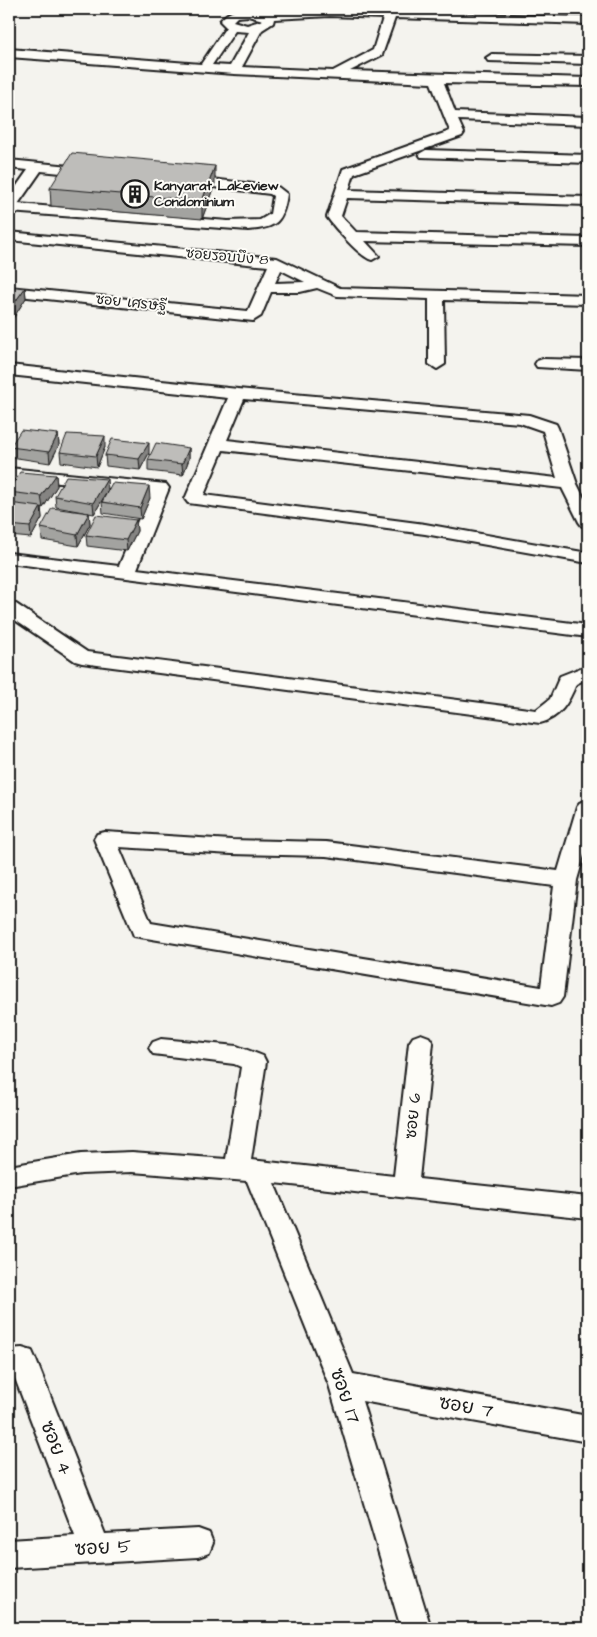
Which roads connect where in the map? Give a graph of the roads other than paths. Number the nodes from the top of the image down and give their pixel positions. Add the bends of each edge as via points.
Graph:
1 (331, 13) edge
2 (481, 13) edge
3 (390, 15) junction
4 (267, 19) junction
5 (588, 20) edge
6 (232, 26) junction
7 (256, 28) junction
8 (9, 53) edge
9 (492, 58) dead end
10 (588, 60) edge
11 (204, 68) junction
12 (234, 70) junction
13 (334, 75) junction
14 (436, 79) junction
15 (588, 82) edge
16 (450, 116) junction
17 (588, 121) edge
18 (426, 154) dead end
19 (588, 158) edge
20 (9, 164) edge
21 (37, 167) junction
22 (102, 172) edge
23 (168, 178) edge
24 (341, 194) junction
25 (588, 201) edge
26 (9, 208) edge
27 (9, 236) edge
28 (352, 236) junction
29 (588, 242) edge
30 (372, 256) dead end
31 (277, 262) junction
32 (319, 283) junction
33 (266, 286) junction
34 (9, 291) edge
35 (436, 295) junction
36 (588, 300) edge
37 (437, 364) dead end
38 (543, 364) dead end
39 (588, 365) edge
40 (9, 370) edge
41 (238, 394) junction
42 (216, 444) junction
43 (9, 474) edge
44 (568, 484) junction
45 (588, 522) edge
46 (9, 558) edge
47 (588, 558) edge
48 (126, 572) junction
49 (9, 608) edge
50 (588, 631) edge
51 (588, 671) edge
52 (588, 807) edge
53 (566, 880) junction
54 (421, 1043) dead end
55 (161, 1048) dead end
56 (246, 1170) junction
57 (9, 1176) edge
58 (405, 1188) junction
59 (588, 1208) edge
60 (9, 1360) edge
61 (343, 1385) junction
62 (588, 1429) edge
63 (198, 1543) dead end
64 (95, 1548) junction
65 (9, 1554) edge
66 (416, 1628) edge

1 - 3 street
1 - 4 street
2 - 3 street
2 - 5 street
3 - 13 street via 378,52
4 - 6 street via 248,13 234,14 226,22
4 - 7 street
6 - 7 street
6 - 11 street
7 - 12 street
8 - 11 street
9 - 10 street
11 - 12 street
12 - 13 street
13 - 14 street
14 - 15 street
14 - 16 street
16 - 17 street
16 - 24 street via 457,133 348,172
18 - 19 street
20 - 21 street
21 - 22 street
21 - 26 street
23 - 26 street via 273,190 280,194 277,213 275,218 260,224 228,225
24 - 25 street
24 - 28 street via 334,217
27 - 31 street, ซอยรอบบึง 8
28 - 29 street
28 - 30 street
31 - 32 street, ซอยรอบบึง 8
31 - 33 street
32 - 33 street via 300,288
32 - 35 street, ซอยรอบบึง 8 via 337,292
33 - 34 street, ซอย เศรษฐี via 253,316
35 - 36 street, ซอยรอบบึง 8
35 - 37 street
38 - 39 street
40 - 41 street
41 - 42 street
41 - 44 street via 522,418 550,428
42 - 44 street
42 - 47 street via 194,499 425,528
43 - 48 street via 160,488
44 - 45 street
46 - 48 street
48 - 50 street
49 - 51 street via 82,657 540,717 559,702 566,680
52 - 53 street
53 - 53 street via 326,849 105,839 142,930 551,997
54 - 58 street, ซอย 6
55 - 56 street via 237,1055 254,1062
56 - 57 street via 132,1162 80,1164
56 - 58 street
56 - 61 street, ซอย 17
58 - 59 street
60 - 64 street, ซอย 4 via 22,1360
61 - 62 street, ซอย 7
61 - 66 street, ซอย 17
63 - 64 street, ซอย 5
64 - 65 street, ซอย 5

